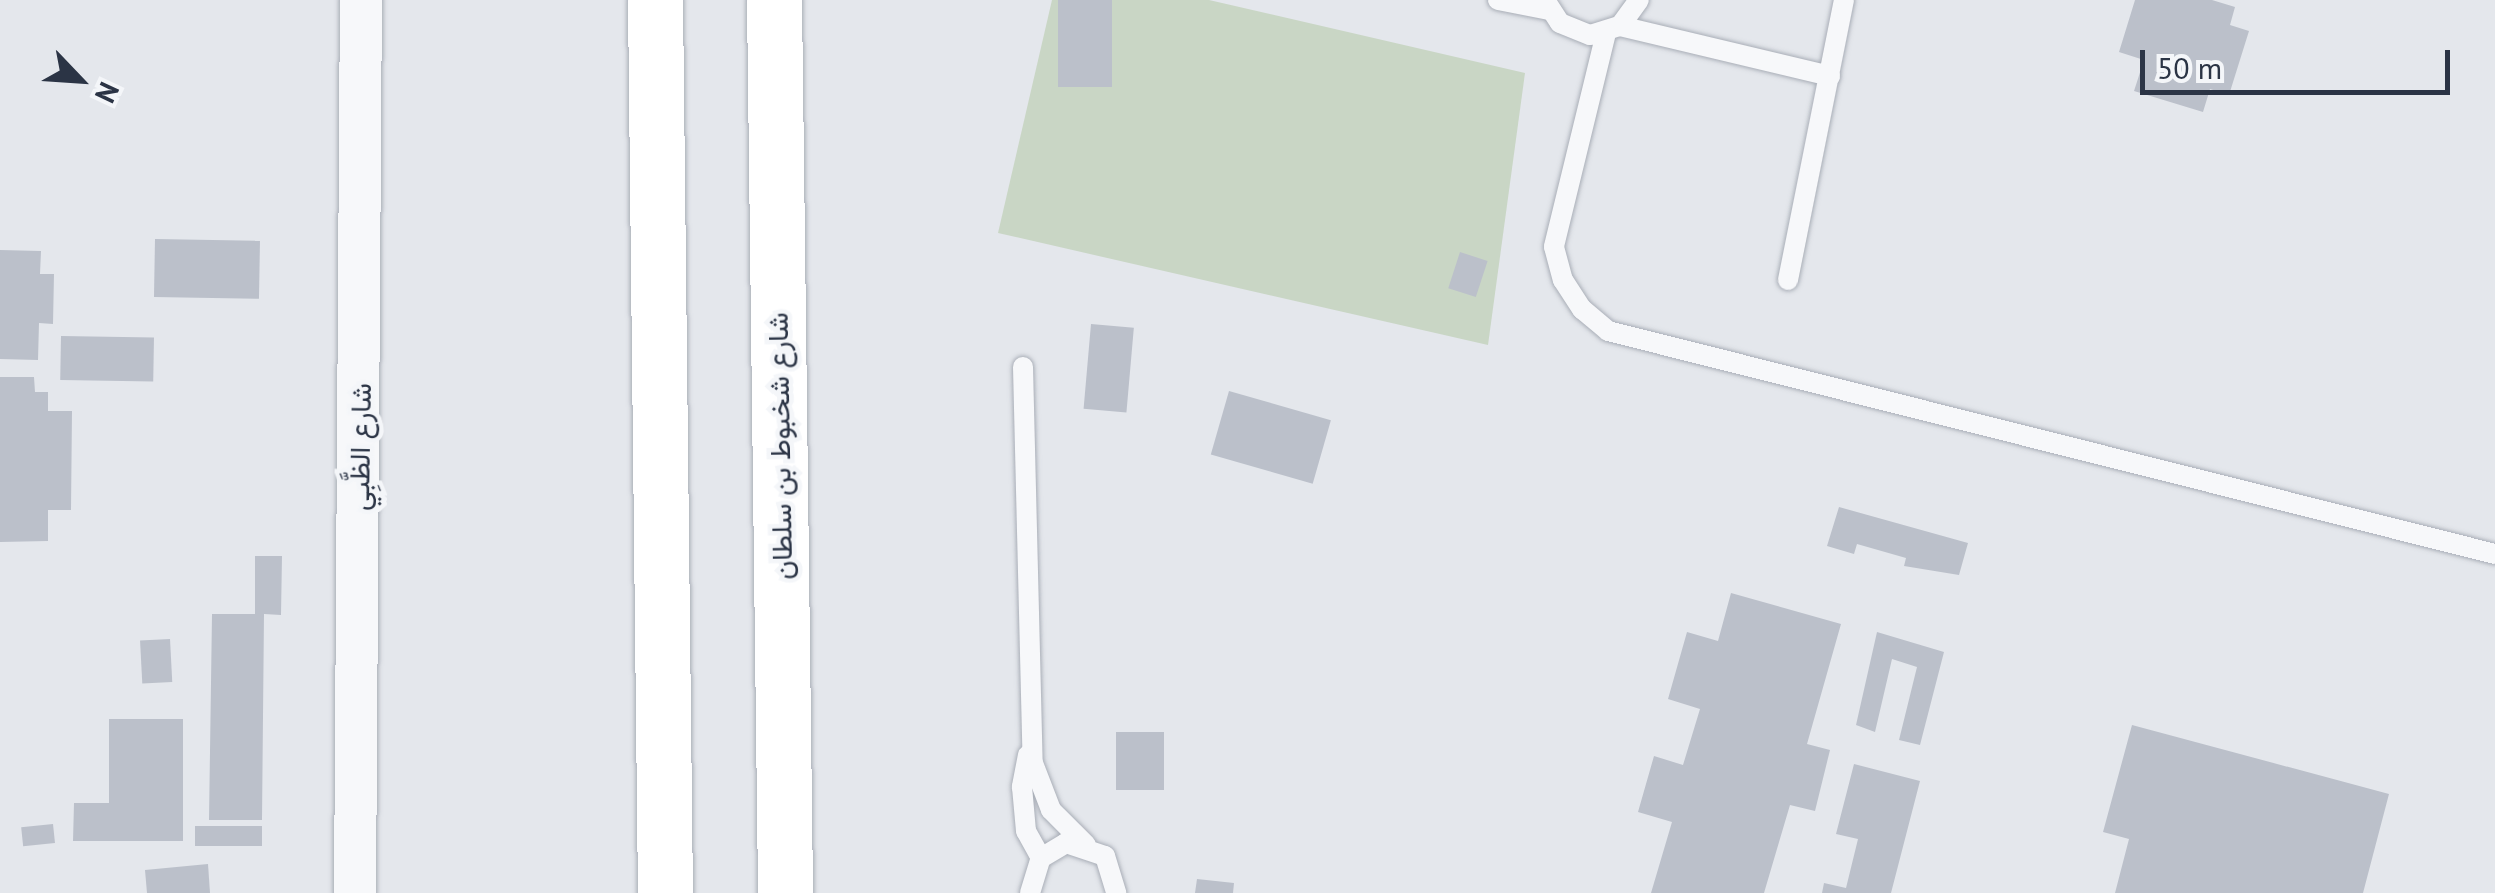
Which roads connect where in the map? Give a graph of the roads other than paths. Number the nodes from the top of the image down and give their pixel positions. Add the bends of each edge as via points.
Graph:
1 (361, 0) edge
2 (655, 0) edge
3 (1498, 0) edge
4 (1639, 0) edge
5 (1844, 0) edge
6 (779, 5) edge
7 (1548, 5) edge
8 (1613, 29) junction
9 (1830, 76) junction
10 (1788, 280) dead end
11 (1023, 367) dead end
12 (2495, 554) edge
13 (1032, 738) junction
14 (1086, 845) junction
15 (1041, 858) junction
16 (792, 884) edge
17 (1026, 890) edge
18 (355, 893) edge
19 (665, 893) edge
20 (1116, 893) edge

1 - 18 street, شارع الظَّبِي
2 - 19 main road
3 - 7 lane
4 - 8 lane
5 - 9 lane
6 - 16 main road, شارع شخبوط بن سلطان
7 - 8 lane via 1574,31
8 - 9 lane
8 - 12 lane via 1554,246 1563,280 1608,331
9 - 10 lane
11 - 13 lane
13 - 14 lane via 1040,788 1067,830
13 - 15 lane via 1022,787 1026,830
14 - 15 lane via 1066,843
14 - 20 lane via 1112,867
15 - 17 lane

